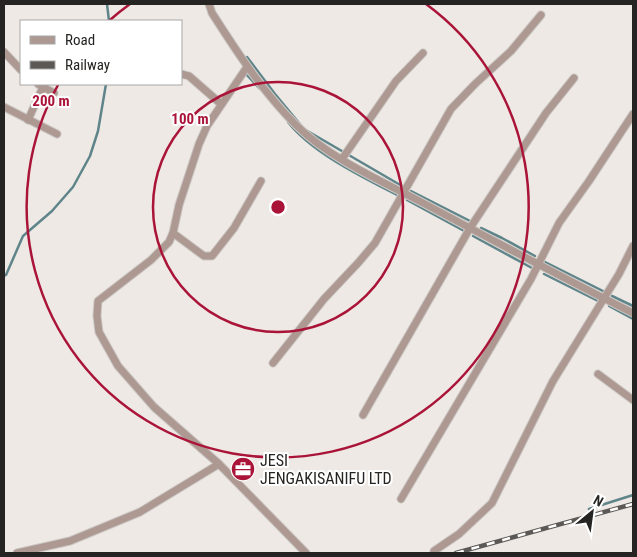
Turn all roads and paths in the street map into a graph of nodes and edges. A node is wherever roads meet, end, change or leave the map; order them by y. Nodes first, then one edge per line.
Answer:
1 (209, 4) edge
2 (541, 15) dead end
3 (4, 52) edge
4 (423, 53) dead end
5 (247, 67) junction
6 (20, 69) edge
7 (182, 74) edge
8 (574, 78) dead end
9 (40, 85) edge
10 (54, 93) dead end
11 (221, 104) junction
12 (4, 107) edge
13 (633, 114) edge
14 (28, 120) junction
15 (57, 134) dead end
16 (342, 159) junction
17 (261, 181) dead end
18 (404, 193) junction
19 (470, 228) junction
20 (173, 233) junction
21 (633, 246) edge
22 (538, 265) junction
23 (604, 298) junction
24 (633, 313) edge
25 (273, 362) dead end
26 (598, 374) dead end
27 (633, 400) edge
28 (363, 415) dead end
29 (219, 464) junction
30 (401, 499) dead end
31 (434, 551) dead end
32 (17, 553) edge
33 (306, 553) edge

1 - 5 street
2 - 18 street
3 - 6 street
4 - 16 street
5 - 11 street
5 - 16 street
7 - 11 street
8 - 19 street
9 - 10 street
9 - 14 street
11 - 20 street
12 - 14 street
13 - 22 street
14 - 15 street
16 - 18 street
17 - 20 street
18 - 19 street
18 - 25 street
19 - 22 street
19 - 28 street
20 - 29 street
21 - 23 street
22 - 23 street
22 - 30 street
23 - 24 street
23 - 31 street
26 - 27 street
29 - 32 street
29 - 33 street

